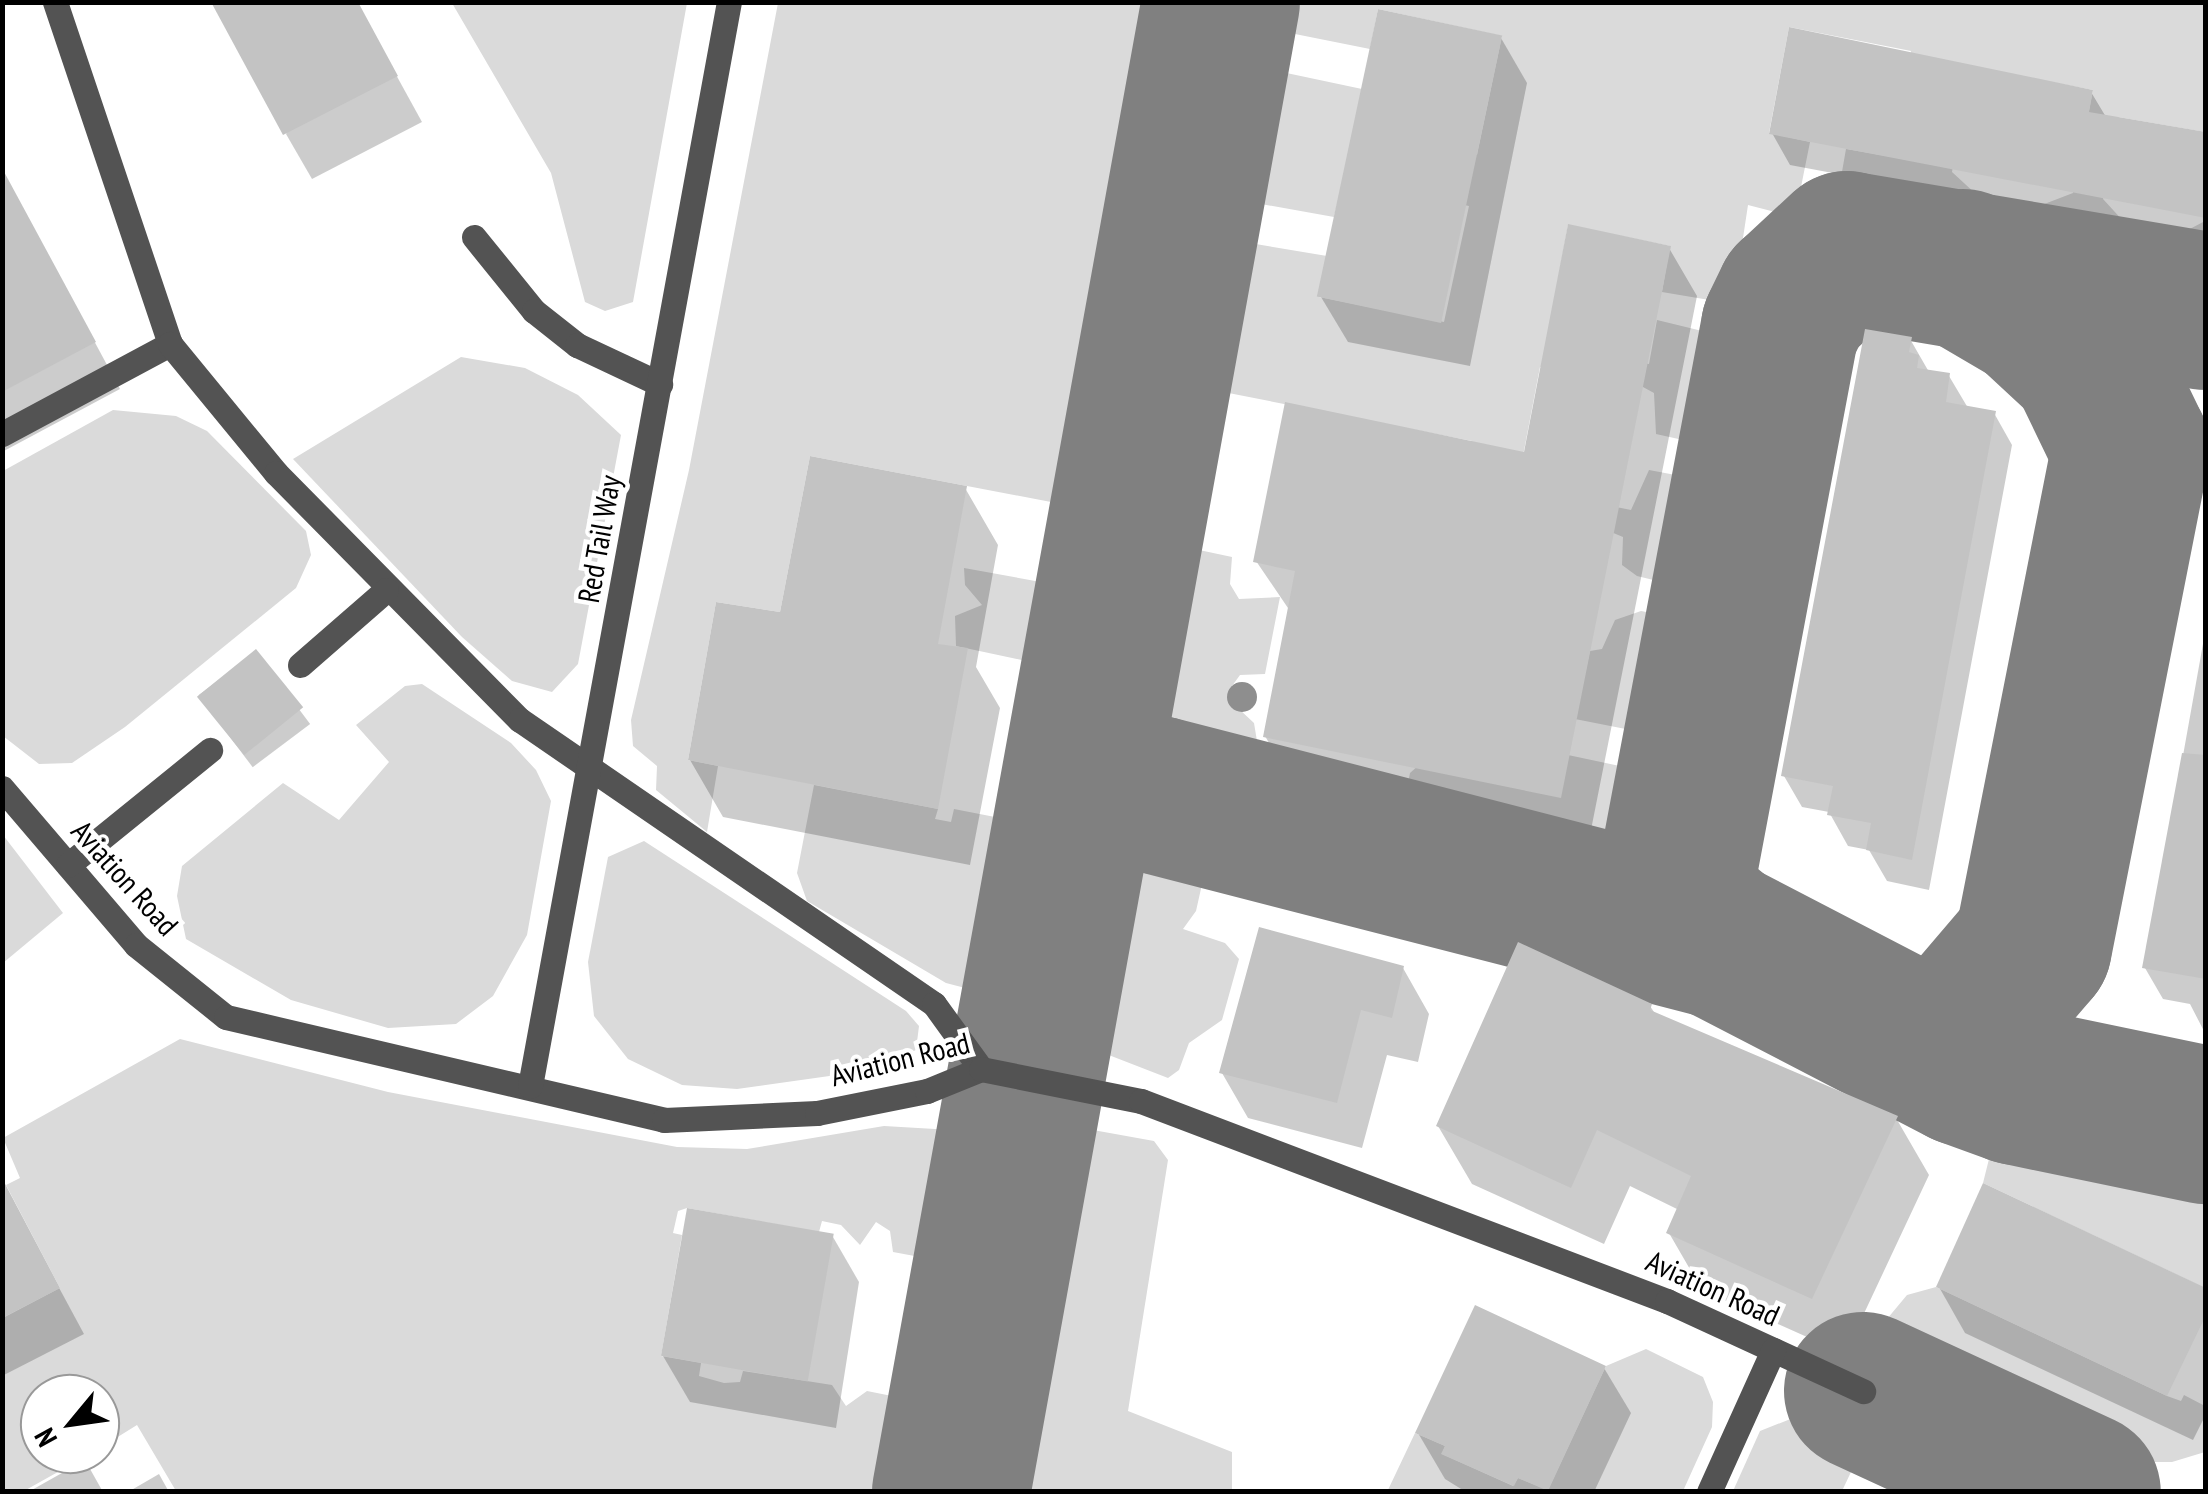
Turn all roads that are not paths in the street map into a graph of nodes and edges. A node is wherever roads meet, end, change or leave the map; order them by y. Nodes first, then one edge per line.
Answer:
1 (55, 2) edge
2 (729, 2) edge
3 (474, 237) dead end
4 (170, 344) junction
5 (660, 384) junction
6 (2, 434) edge
7 (386, 590) junction
8 (300, 665) dead end
9 (210, 750) dead end
10 (589, 772) junction
11 (2, 788) edge
12 (68, 865) junction
13 (981, 1068) junction
14 (530, 1086) junction
15 (1773, 1350) junction
16 (1863, 1391) dead end
17 (1709, 1492) edge

1 - 4 lane
2 - 5 lane, Red Tail Way
3 - 5 lane
4 - 6 lane
4 - 7 lane
5 - 10 lane, Red Tail Way
7 - 8 lane
7 - 10 lane
9 - 12 lane
10 - 13 lane
10 - 14 lane, Red Tail Way
11 - 12 lane, Aviation Road
12 - 14 lane, Aviation Road
13 - 14 lane, Aviation Road
13 - 15 lane, Aviation Road
15 - 16 lane, Aviation Road
15 - 17 lane

